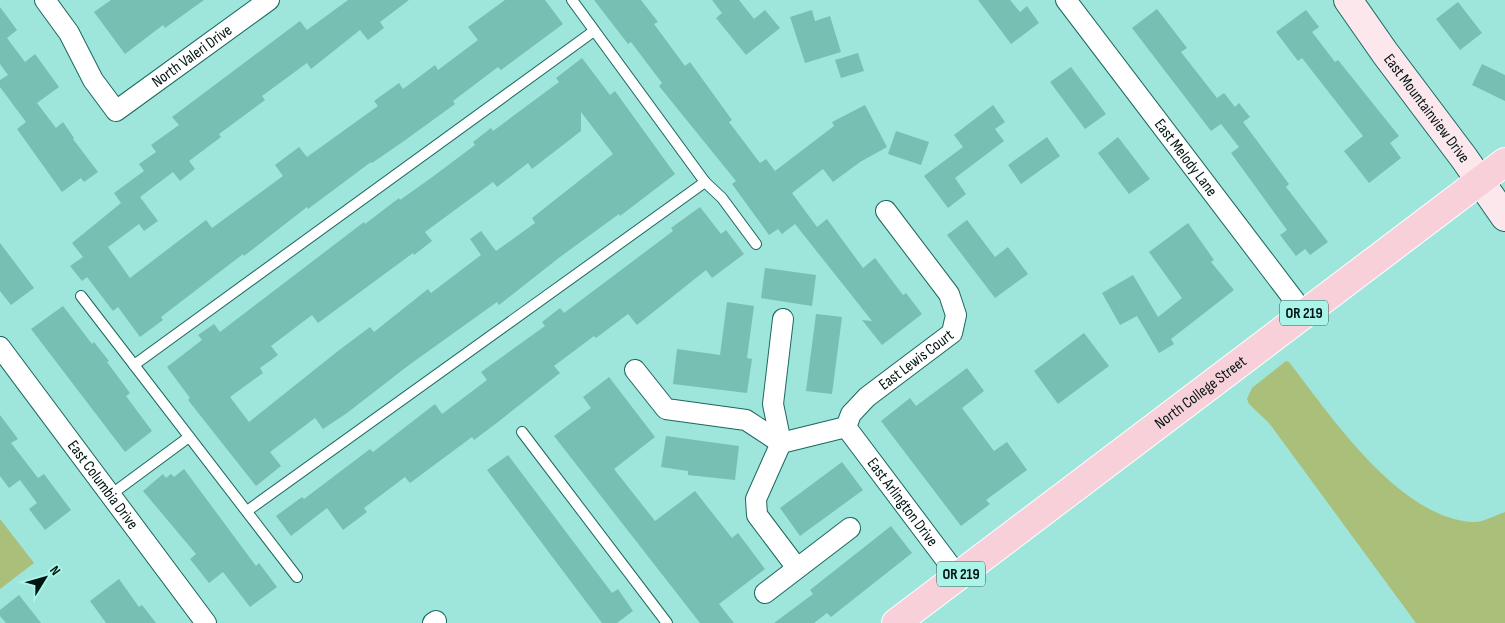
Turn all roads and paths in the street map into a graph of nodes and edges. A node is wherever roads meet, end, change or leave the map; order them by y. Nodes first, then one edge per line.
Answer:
1 (45, 0) edge
2 (269, 0) edge
3 (572, 0) edge
4 (1066, 0) edge
5 (1348, 0) edge
6 (594, 31) junction
7 (1505, 162) edge
8 (1480, 181) junction
9 (705, 182) junction
10 (886, 211) dead end
11 (1505, 217) edge
12 (756, 244) dead end
13 (81, 296) dead end
14 (1304, 313) junction
15 (783, 318) dead end
16 (0, 347) edge
17 (134, 365) junction
18 (635, 370) dead end
19 (846, 427) junction
20 (522, 432) dead end
21 (189, 437) junction
22 (781, 443) junction
23 (109, 496) junction
24 (247, 511) junction
25 (850, 528) dead end
26 (797, 568) junction
27 (958, 576) junction
28 (297, 577) dead end
29 (765, 593) dead end
30 (206, 623) edge
31 (668, 623) edge
32 (896, 623) edge

1 - 2 street, North Valeri Drive
3 - 6 lane
4 - 14 street, East Melody Lane
5 - 8 street, East Mountainview Drive
6 - 9 lane
6 - 17 lane
7 - 8 main road, North College Street / OR 219
8 - 11 street, East Mountainview Drive
8 - 14 main road, North College Street / OR 219
9 - 12 lane
9 - 24 lane
10 - 19 street, East Lewis Court
13 - 17 lane
14 - 27 main road, North College Street / OR 219
15 - 22 street
16 - 23 street, East Columbia Drive
17 - 21 lane
18 - 22 street
19 - 22 street
19 - 27 street, East Arlington Drive
20 - 31 lane
21 - 23 lane
21 - 24 lane
22 - 26 street
23 - 30 street, East Columbia Drive
24 - 28 lane
25 - 26 street
26 - 29 street
27 - 32 main road, North College Street / OR 219

